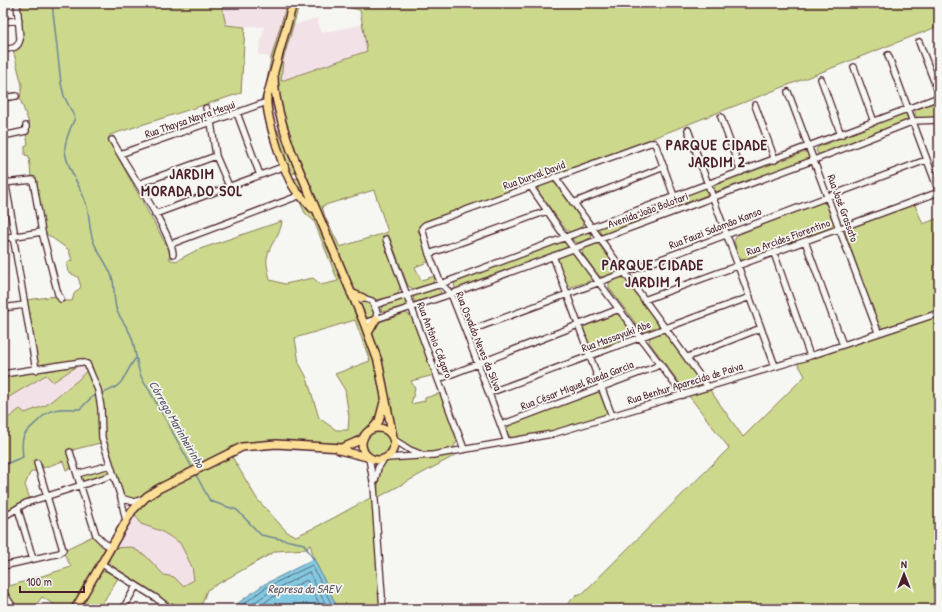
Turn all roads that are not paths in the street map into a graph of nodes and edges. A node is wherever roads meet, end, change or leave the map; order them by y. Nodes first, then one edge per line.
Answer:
1 (17, 3) edge
2 (293, 3) edge
3 (19, 20) junction
4 (3, 22) edge
5 (919, 42) dead end
6 (3, 50) edge
7 (888, 55) dead end
8 (854, 67) dead end
9 (274, 75) junction
10 (821, 79) dead end
11 (788, 92) dead end
12 (939, 94) edge
13 (16, 96) dead end
14 (3, 98) edge
15 (939, 98) edge
16 (267, 102) junction
17 (755, 105) dead end
18 (206, 108) dead end
19 (909, 109) junction
20 (237, 113) junction
21 (721, 117) dead end
22 (939, 120) edge
23 (914, 121) junction
24 (211, 122) junction
25 (874, 122) junction
26 (273, 128) junction
27 (26, 129) dead end
28 (688, 130) dead end
29 (841, 134) junction
30 (3, 136) edge
31 (112, 140) dead end
32 (809, 147) junction
33 (291, 150) junction
34 (120, 154) junction
35 (216, 156) junction
36 (775, 160) junction
37 (814, 160) junction
38 (926, 160) junction
39 (285, 166) junction
40 (664, 168) junction
41 (3, 170) edge
42 (741, 172) junction
43 (300, 173) junction
44 (260, 175) junction
45 (290, 177) junction
46 (555, 177) junction
47 (4, 183) edge
48 (138, 184) junction
49 (708, 184) junction
50 (228, 186) junction
51 (531, 187) junction
52 (939, 192) edge
53 (300, 195) junction
54 (674, 196) junction
55 (713, 196) junction
56 (828, 196) junction
57 (573, 203) junction
58 (316, 211) junction
59 (547, 211) junction
60 (155, 214) junction
61 (591, 227) junction
62 (422, 228) joint
63 (840, 228) junction
64 (42, 232) junction
65 (727, 234) junction
66 (14, 236) junction
67 (565, 237) junction
68 (3, 238) edge
69 (600, 238) junction
70 (386, 239) dead end
71 (805, 241) junction
72 (171, 244) junction
73 (575, 248) junction
74 (774, 253) junction
75 (173, 254) dead end
76 (429, 254) junction
77 (553, 256) junction
78 (739, 266) junction
79 (624, 273) junction
80 (600, 282) junction
81 (441, 284) junction
82 (351, 293) junction
83 (451, 294) junction
84 (566, 294) junction
85 (407, 295) junction
86 (750, 297) junction
87 (364, 298) junction
88 (61, 299) dead end
89 (644, 300) junction
90 (354, 301) junction
91 (24, 305) junction
92 (375, 305) junction
93 (412, 307) junction
94 (3, 308) edge
95 (620, 309) junction
96 (939, 313) edge
97 (376, 319) junction
98 (364, 323) junction
99 (578, 326) junction
100 (761, 328) junction
101 (665, 329) junction
102 (466, 332) junction
103 (878, 332) junction
104 (368, 333) junction
105 (641, 338) junction
106 (843, 345) junction
107 (810, 356) junction
108 (590, 357) junction
109 (688, 357) junction
110 (660, 363) junction
111 (477, 364) junction
112 (775, 366) junction
113 (36, 370) junction
114 (3, 374) edge
115 (438, 378) junction
116 (601, 387) junction
117 (708, 387) junction
118 (490, 393) junction
119 (384, 394) junction
120 (683, 395) junction
121 (612, 416) junction
122 (501, 425) junction
123 (372, 429) junction
124 (363, 438) junction
125 (393, 438) junction
126 (507, 442) junction
127 (333, 448) junction
128 (464, 449) junction
129 (70, 452) dead end
130 (433, 455) junction
131 (369, 458) junction
132 (385, 458) junction
133 (38, 463) dead end
134 (110, 464) junction
135 (77, 474) junction
136 (113, 475) junction
137 (80, 485) junction
138 (374, 487) junction
139 (48, 495) junction
140 (146, 497) junction
141 (121, 498) junction
142 (18, 509) junction
143 (3, 517) edge
144 (126, 521) junction
145 (111, 547) junction
146 (33, 559) junction
147 (102, 564) junction
148 (3, 566) edge
149 (136, 586) junction
150 (3, 592) edge
151 (14, 609) edge
152 (75, 609) edge
153 (123, 609) edge
154 (170, 609) edge
155 (383, 609) edge

1 - 3 street
2 - 9 main road
3 - 4 street
3 - 6 street
5 - 12 street
7 - 19 street
8 - 25 street
9 - 16 main road
9 - 33 main road
10 - 29 street
11 - 32 street, Rua José Grassato
13 - 14 street
15 - 19 street, Avenida João Bolotari
16 - 20 street, Rua Thaysa Nayra Mequi
16 - 26 main road
17 - 36 street
18 - 24 street
19 - 23 street
19 - 25 street, Avenida João Bolotari
20 - 24 street, Rua Thaysa Nayra Mequi
20 - 44 street
21 - 42 street
22 - 23 street, Avenida João Bolotari
23 - 37 street, Avenida João Bolotari
23 - 38 street
24 - 34 street, Rua Thaysa Nayra Mequi
24 - 35 street
25 - 29 street, Avenida João Bolotari
26 - 33 main road
26 - 39 main road
27 - 30 street
28 - 49 street
29 - 32 street, Avenida João Bolotari
31 - 34 street
32 - 36 street, Avenida João Bolotari
32 - 37 street, Rua José Grassato
33 - 43 main road
34 - 48 street
35 - 48 street
35 - 50 street
36 - 42 street, Avenida João Bolotari
37 - 55 street, Avenida João Bolotari
37 - 56 street, Rua José Grassato
38 - 52 street
38 - 56 street, Rua Fauzi Salomão Kanso
39 - 44 street
39 - 45 main road
40 - 46 street, Rua Durval David
40 - 54 street
40 - 57 street
41 - 47 street
42 - 49 street, Avenida João Bolotari
43 - 45 main road
43 - 58 main road
44 - 50 street
45 - 53 main road
46 - 51 street, Rua Durval David
46 - 57 street
47 - 64 street
47 - 66 street
48 - 60 street
49 - 54 street, Avenida João Bolotari
49 - 55 street
50 - 60 street
51 - 59 street
51 - 62 street, Rua Durval David
52 - 63 street, Rua Arcides Fiorentino
53 - 58 main road
53 - 72 street
54 - 61 street, Avenida João Bolotari
55 - 65 street
55 - 69 street, Avenida João Bolotari
56 - 63 street, Rua José Grassato
56 - 65 street, Rua Fauzi Salomão Kanso
57 - 61 street
58 - 82 main road
59 - 67 street
59 - 76 street
60 - 72 street
61 - 67 street, Avenida João Bolotari
61 - 69 street
62 - 76 street, Rua Osvaldo Neves da Silva
63 - 71 street, Rua Arcides Fiorentino
63 - 103 street, Rua José Grassato
64 - 66 street
64 - 88 street
65 - 78 street
65 - 79 street, Rua Fauzi Salomão Kanso
66 - 68 street
66 - 91 street
67 - 73 street
67 - 81 street, Avenida João Bolotari
69 - 73 street, Avenida João Bolotari
69 - 79 street
70 - 85 street, Rua Antônio Cálgaro
71 - 74 street, Rua Arcides Fiorentino
71 - 106 street
72 - 75 street
73 - 77 street, Avenida João Bolotari
73 - 80 street
74 - 78 street, Rua Arcides Fiorentino
74 - 107 street
76 - 81 street, Rua Osvaldo Neves da Silva
77 - 83 street, Avenida João Bolotari
77 - 84 street
78 - 86 street
78 - 89 street, Rua Arcides Fiorentino
79 - 80 street, Rua Fauzi Salomão Kanso
79 - 89 street
80 - 84 street, Rua Fauzi Salomão Kanso
80 - 95 street
81 - 83 street, Rua Osvaldo Neves da Silva
81 - 85 street, Avenida João Bolotari
82 - 87 main road
82 - 90 main road
83 - 93 street, Avenida João Bolotari
83 - 102 street, Rua Osvaldo Neves da Silva
84 - 99 street
84 - 102 street, Rua Fauzi Salomão Kanso
85 - 92 street, Avenida João Bolotari
85 - 93 street, Rua Antônio Cálgaro
86 - 100 street
86 - 101 street, Rua Massayuki Abe
87 - 90 street
87 - 92 street
89 - 101 street
90 - 98 main road
91 - 94 street
91 - 113 street
92 - 97 street
93 - 97 street, Avenida João Bolotari
93 - 115 street, Rua Antônio Cálgaro
95 - 99 street
95 - 105 street
96 - 103 street, Rua Benhur Aparecido de Paiva
97 - 98 street, Avenida João Bolotari
97 - 104 main road
98 - 104 main road
99 - 108 street
99 - 111 street
100 - 109 street
100 - 112 street
101 - 105 street, Rua Massayuki Abe
101 - 109 street
102 - 111 street, Rua Osvaldo Neves da Silva
103 - 106 street, Rua Benhur Aparecido de Paiva
104 - 119 main road
105 - 108 street, Rua Massayuki Abe
105 - 110 street
106 - 107 street, Rua Benhur Aparecido de Paiva
107 - 112 street, Rua Benhur Aparecido de Paiva
108 - 116 street
108 - 118 street, Rua Massayuki Abe
109 - 117 street
110 - 116 street, Rua César Miguel Rueda Garcia
110 - 120 street
111 - 115 street
111 - 118 street, Rua Osvaldo Neves da Silva
112 - 117 street, Rua Benhur Aparecido de Paiva
113 - 114 street
113 - 134 street
115 - 128 street, Rua Antônio Cálgaro
116 - 121 street
116 - 122 street, Rua César Miguel Rueda Garcia
117 - 120 street, Rua Benhur Aparecido de Paiva
118 - 122 street, Rua Osvaldo Neves da Silva
119 - 123 main road
119 - 125 main road
120 - 121 street, Rua Benhur Aparecido de Paiva
121 - 126 street, Rua Benhur Aparecido de Paiva
122 - 126 street, Rua Osvaldo Neves da Silva
123 - 124 main road
123 - 125 main road
124 - 127 main road
124 - 131 main road
125 - 130 street, Rua Benhur Aparecido de Paiva
125 - 132 main road
126 - 128 street, Rua Benhur Aparecido de Paiva
127 - 131 main road
127 - 140 main road
128 - 130 street, Rua Benhur Aparecido de Paiva
129 - 135 street
130 - 132 street, Rua Benhur Aparecido de Paiva
131 - 132 main road
131 - 138 street
132 - 138 street
133 - 139 street
134 - 135 street
134 - 136 street
135 - 137 street
136 - 137 street
136 - 141 street
137 - 139 street
137 - 145 street
138 - 155 street
139 - 142 street
139 - 146 street
140 - 141 street
140 - 144 main road
141 - 144 street
142 - 143 street
142 - 146 street
144 - 145 main road
145 - 147 main road
146 - 148 street
147 - 149 street
147 - 152 main road
149 - 153 street
149 - 154 street
150 - 151 street

